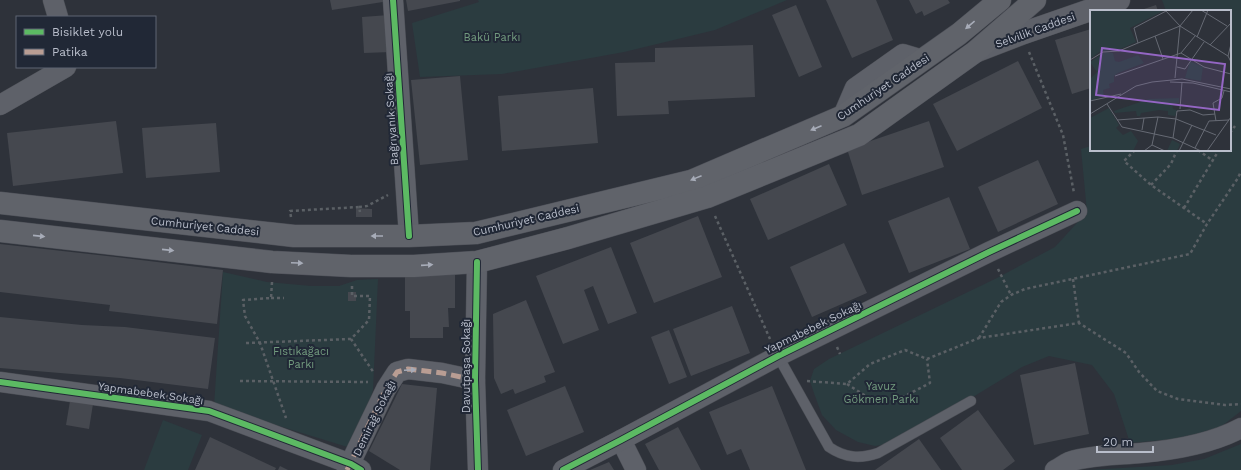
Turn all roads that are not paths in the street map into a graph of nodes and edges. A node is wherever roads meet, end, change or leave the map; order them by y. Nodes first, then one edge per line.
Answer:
1 (53, 0) edge
2 (393, 0) edge
3 (1000, 0) edge
4 (1035, 0) edge
5 (1119, 0) edge
6 (1090, 10) edge
7 (1090, 10) edge
8 (58, 16) edge
9 (975, 52) junction
10 (64, 68) edge
11 (0, 105) edge
12 (0, 203) edge
13 (1077, 211) road end
14 (0, 231) edge
15 (409, 236) junction
16 (477, 262) junction
17 (778, 356) junction
18 (475, 380) junction
19 (0, 382) edge
20 (971, 402) dead end
21 (1241, 428) edge
22 (621, 440) junction
23 (353, 468) edge
24 (478, 470) edge
25 (563, 470) edge
26 (636, 470) edge
27 (1055, 470) edge

1 - 8 street
2 - 15 street, Bağrıyanık Sokağı
3 -> 15 main road, Cumhuriyet Caddesi
4 - 9 main road
5 - 6 street, Selvilik Caddesi
7 - 9 street, Selvilik Caddesi
9 - 16 main road
10 - 11 street
15 -> 12 main road, Cumhuriyet Caddesi
13 - 17 street, Yapmabebek Sokağı
14 -> 16 main road
16 - 18 street, Davutpaşa Sokağı
17 - 20 lane
17 - 22 street, Yapmabebek Sokağı
23 -> 18 street, Demirağ Sokağı
18 - 24 street, Davutpaşa Sokağı
19 - 23 street, Yapmabebek Sokağı
21 - 27 street
22 - 25 street, Yapmabebek Sokağı
22 - 26 street

